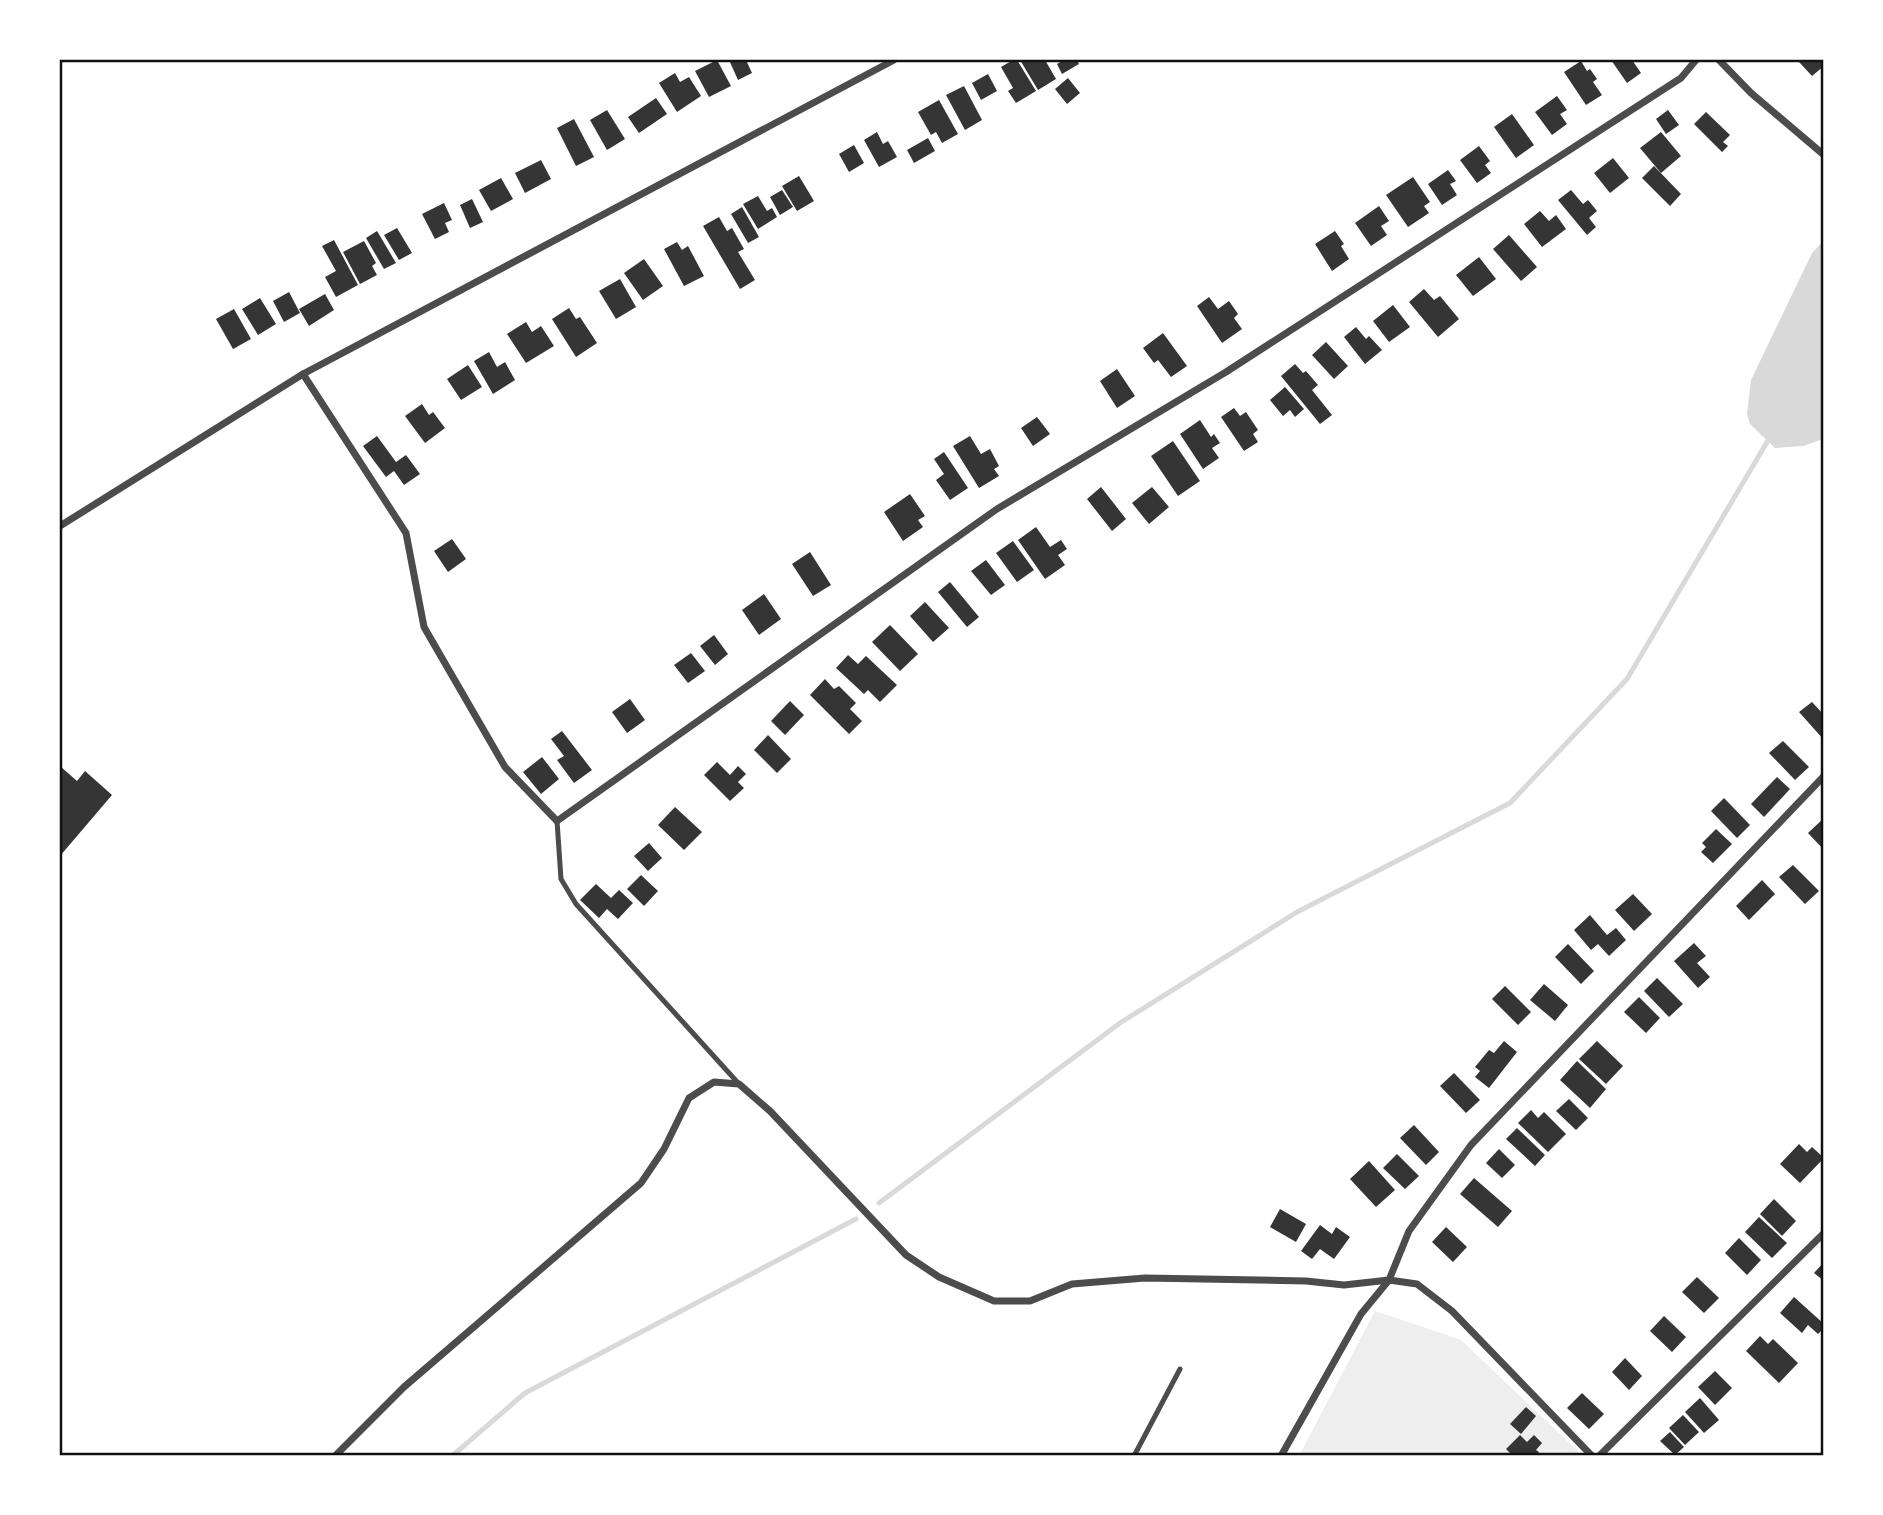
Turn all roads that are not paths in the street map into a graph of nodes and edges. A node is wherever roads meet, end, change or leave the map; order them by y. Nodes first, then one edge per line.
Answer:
1 (894, 60) edge
2 (1696, 60) edge
3 (1719, 60) edge
4 (1824, 155) edge
5 (303, 374) junction
6 (60, 526) edge
7 (1824, 776) edge
8 (557, 821) junction
9 (739, 1084) junction
10 (1824, 1233) edge
11 (1389, 1280) junction
12 (1180, 1369) dead end
13 (335, 1455) edge
14 (1134, 1455) edge
15 (1281, 1455) edge
16 (1592, 1455) edge
17 (1599, 1455) edge

1 - 5 street
2 - 8 street
3 - 4 street
5 - 6 street
5 - 8 street
7 - 11 street
8 - 9 lane
9 - 11 street
9 - 13 street
10 - 17 street
11 - 15 street
11 - 16 street
12 - 14 lane

